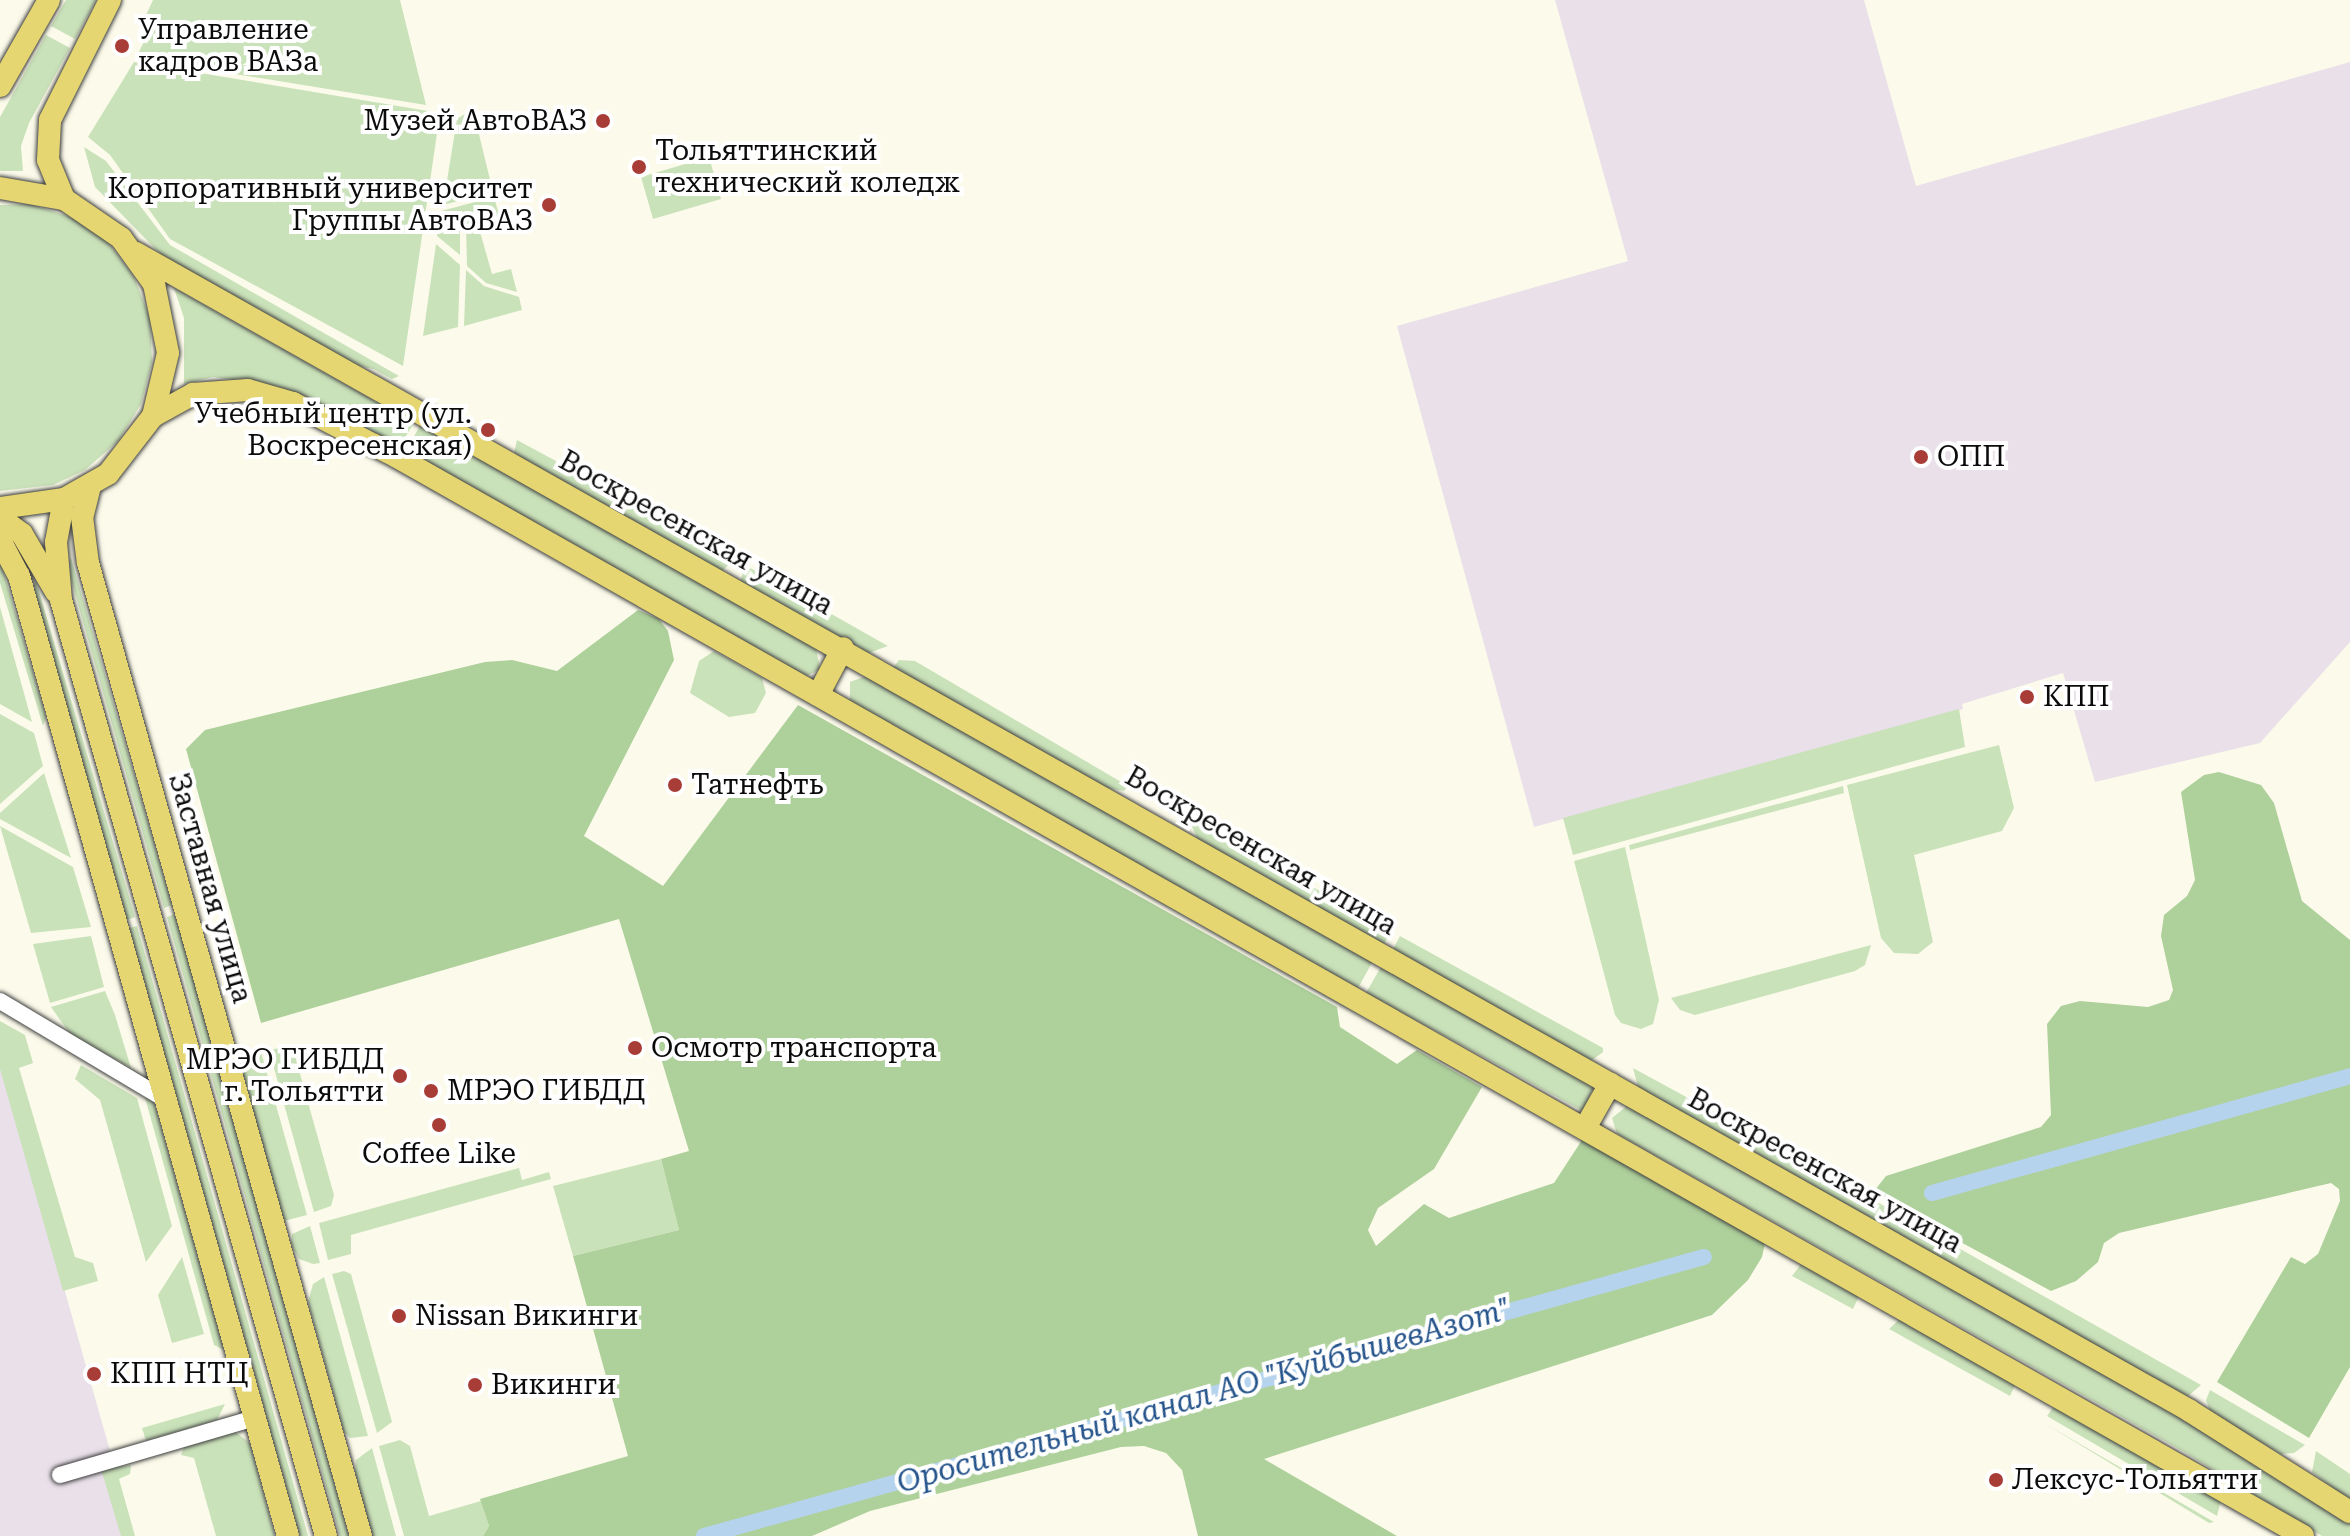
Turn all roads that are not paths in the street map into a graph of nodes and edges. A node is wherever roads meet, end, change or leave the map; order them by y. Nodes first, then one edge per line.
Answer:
1 (49, 0) edge
2 (110, 0) edge
3 (0, 86) edge
4 (0, 188) edge
5 (64, 199) junction
6 (136, 253) junction
7 (153, 416) junction
8 (90, 486) junction
9 (64, 499) junction
10 (0, 508) edge
11 (0, 518) edge
12 (0, 540) edge
13 (61, 600) junction
14 (843, 648) junction
15 (818, 695) junction
16 (0, 1001) edge
17 (155, 1058) junction
18 (118, 1071) junction
19 (1610, 1084) junction
20 (168, 1101) junction
21 (1585, 1128) junction
22 (255, 1418) junction
23 (60, 1475) dead end
24 (2350, 1512) edge
25 (288, 1536) edge
26 (326, 1536) edge
27 (361, 1536) edge
28 (2303, 1536) edge

1 - 3 main road
2 - 5 main road
4 - 5 main road
5 - 6 main road
6 - 7 main road
6 - 14 main road, Воскресенская улица
7 - 8 main road
7 - 15 main road
8 - 9 main road
8 - 27 main road, Заставная улица
9 - 10 main road
9 - 13 main road
11 - 13 main road
12 - 17 main road
13 - 26 main road
14 - 15 main road
14 - 19 main road, Воскресенская улица
15 - 21 main road
16 - 18 street
17 - 18 street
17 - 20 main road
18 - 20 street
19 - 21 main road
19 - 24 main road, Воскресенская улица
20 - 22 main road
21 - 28 main road
22 - 23 street
22 - 25 main road

